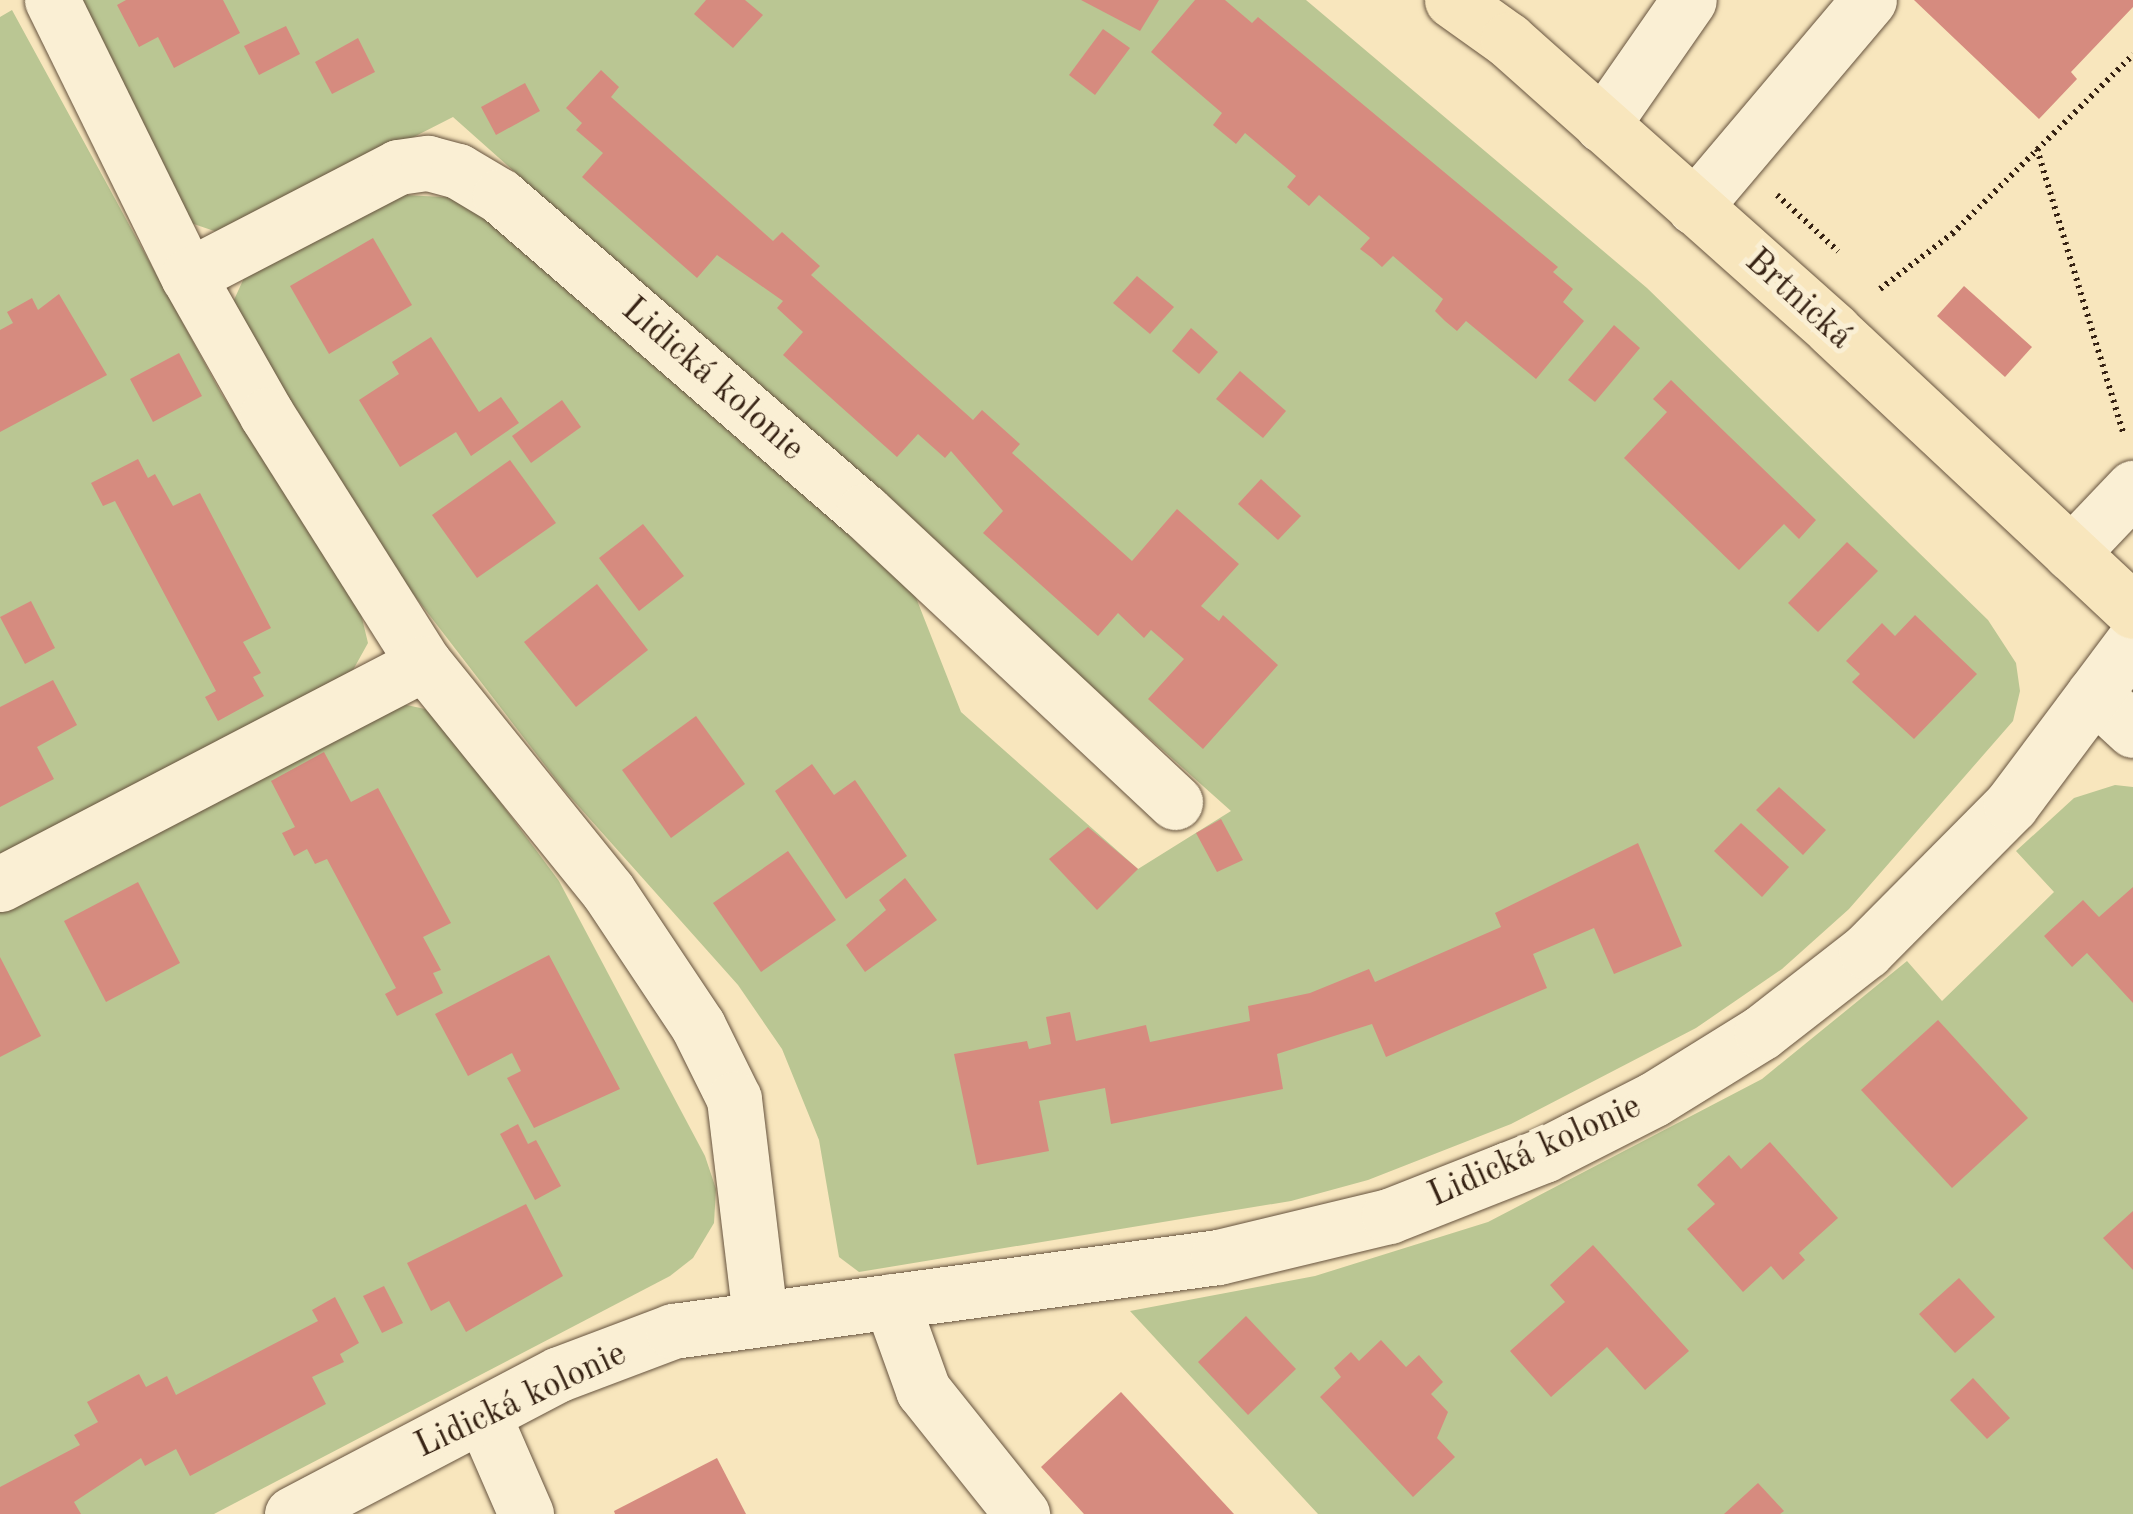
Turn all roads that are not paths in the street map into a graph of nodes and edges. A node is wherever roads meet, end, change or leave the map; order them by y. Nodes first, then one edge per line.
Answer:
1 (52, 0) edge
2 (1452, 0) edge
3 (1689, 0) edge
4 (1869, 0) edge
5 (1602, 125) junction
6 (1694, 207) junction
7 (188, 276) junction
8 (2124, 498) edge
9 (2071, 553) junction
10 (2133, 612) edge
11 (2133, 642) edge
12 (424, 663) junction
13 (2113, 712) edge
14 (1175, 802) dead end
15 (0, 884) edge
16 (891, 1301) junction
17 (760, 1317) junction
18 (483, 1415) junction
19 (292, 1514) edge
20 (526, 1514) edge
21 (1022, 1514) edge

1 - 7 street
2 - 5 main road, Brtnická
3 - 5 street
4 - 6 street
5 - 6 main road, Brtnická
6 - 9 main road, Brtnická
7 - 12 street
7 - 14 street, Lidická kolonie
8 - 9 street
9 - 10 main road, Brtnická
11 - 13 street, Lidická kolonie
12 - 15 street
12 - 17 street
13 - 16 street, Lidická kolonie
16 - 17 street, Lidická kolonie
16 - 21 street
17 - 18 street, Lidická kolonie
18 - 19 street, Lidická kolonie
18 - 20 street

